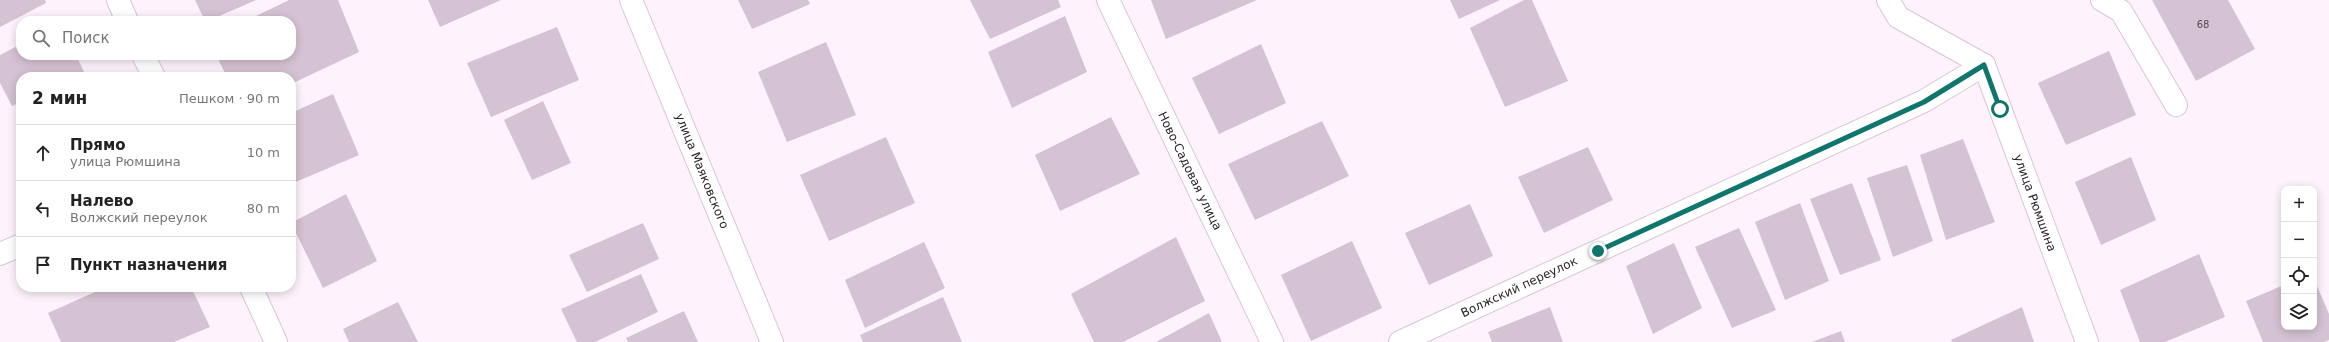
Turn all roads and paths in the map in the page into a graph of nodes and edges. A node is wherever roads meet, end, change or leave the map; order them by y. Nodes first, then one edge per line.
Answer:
1 (118, 0) edge
2 (631, 0) edge
3 (1108, 0) edge
4 (1888, 0) edge
5 (2102, 0) edge
6 (125, 16) edge
7 (146, 60) edge
8 (1984, 65) junction
9 (152, 72) edge
10 (2176, 105) dead end
11 (16, 247) edge
12 (0, 254) edge
13 (253, 292) edge
14 (276, 342) edge
15 (772, 342) edge
16 (1272, 342) edge
17 (1400, 342) edge
18 (2087, 342) edge

1 - 6 street
2 - 15 street, улица Маяковского
3 - 16 street, Ново-Садовая улица
4 - 8 street
5 - 10 street
7 - 9 street
8 - 17 street, Волжский переулок
8 - 18 street, улица Рюмшина
11 - 12 street
13 - 14 street

